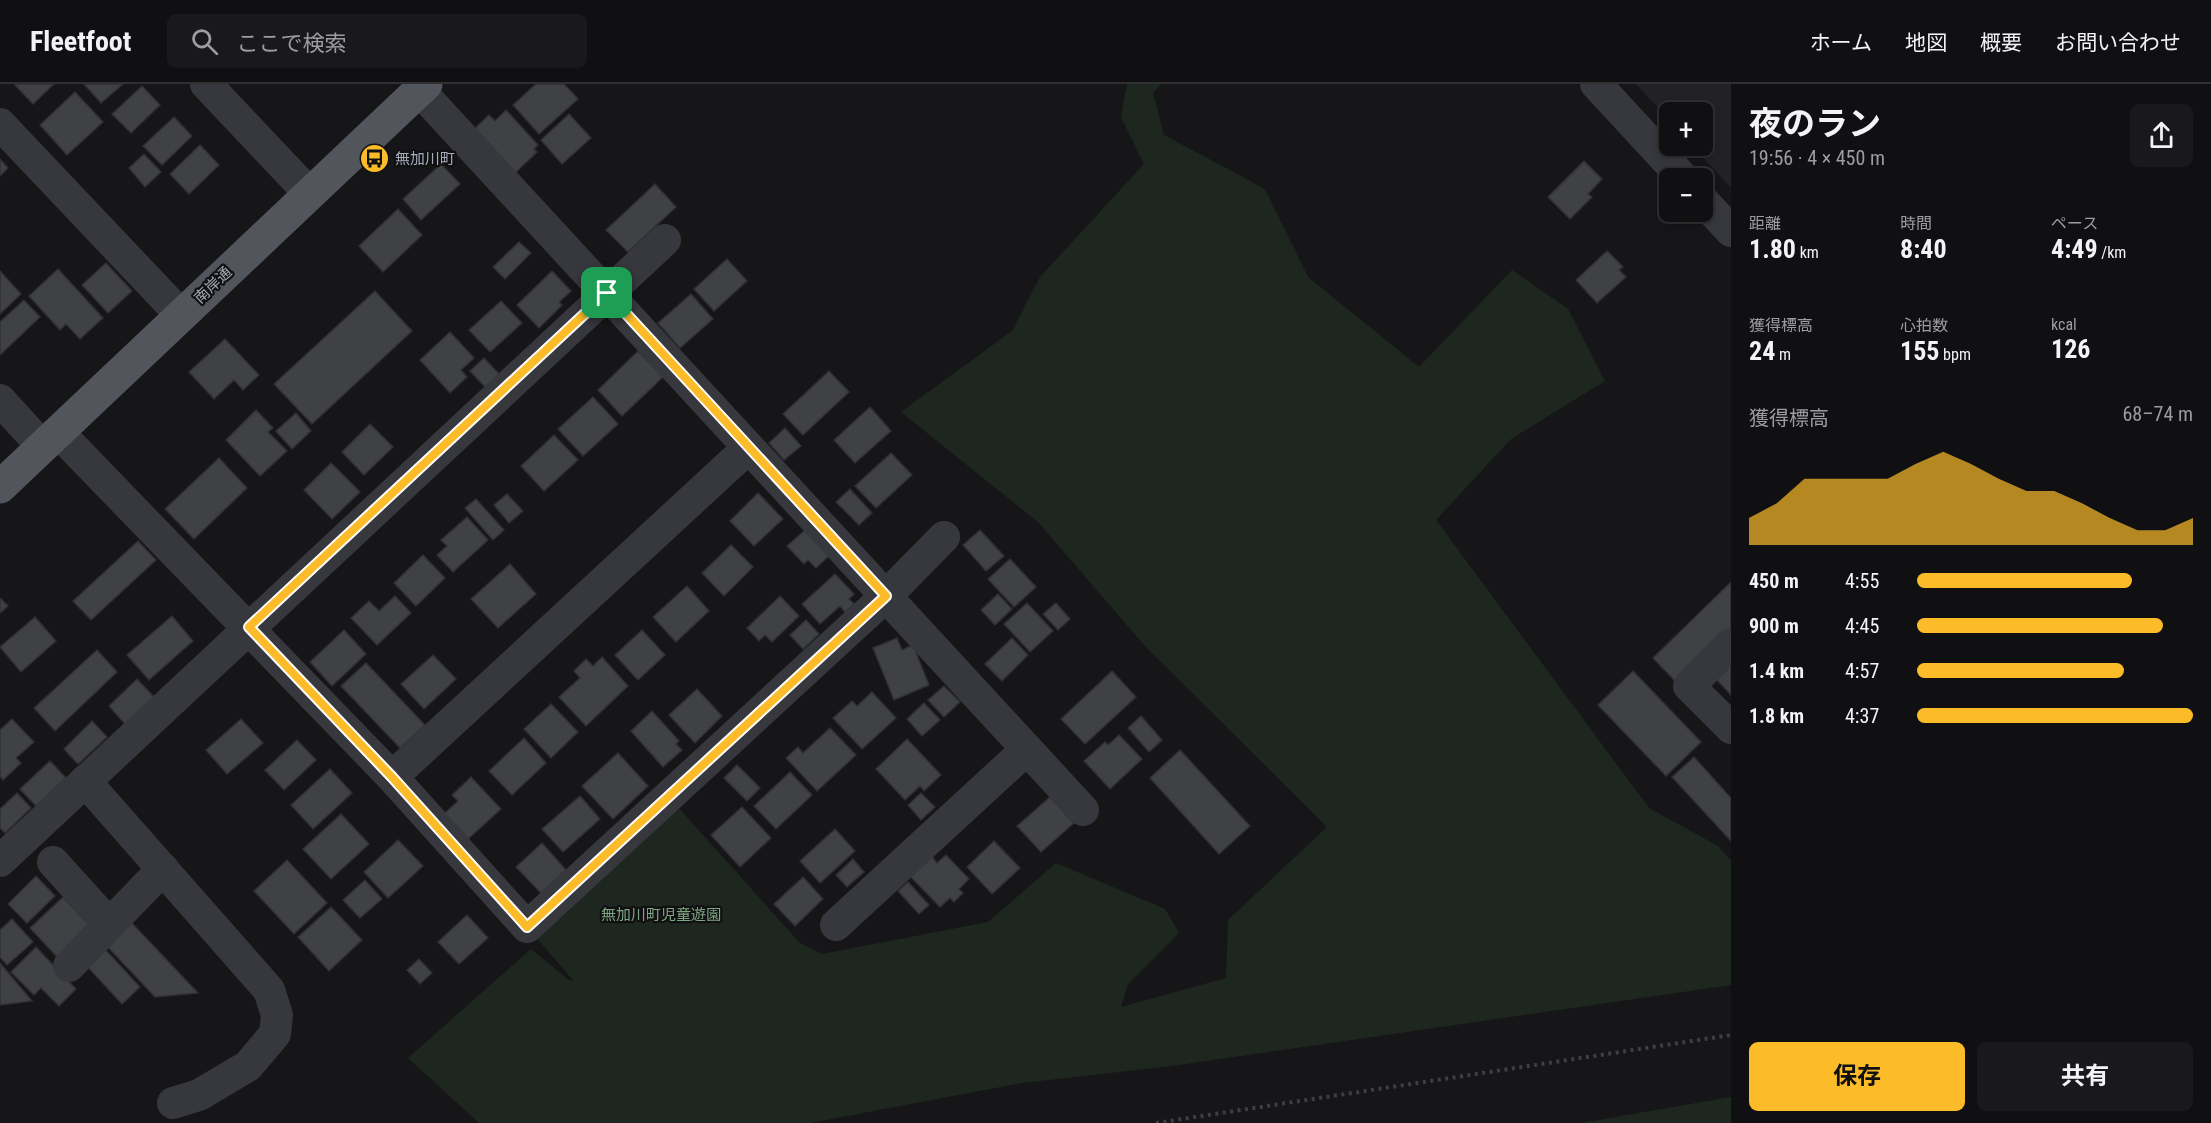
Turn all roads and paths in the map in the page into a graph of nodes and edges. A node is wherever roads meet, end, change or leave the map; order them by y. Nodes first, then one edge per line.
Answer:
1 (206, 84) edge
2 (1596, 84) edge
3 (423, 87) edge
4 (0, 124) edge
5 (1674, 168) edge
6 (309, 193) junction
7 (1713, 212) edge
8 (1731, 231) edge
9 (665, 240) dead end
10 (607, 293) junction
11 (181, 315) junction
12 (0, 400) edge
13 (51, 440) junction
14 (747, 449) junction
15 (0, 487) edge
16 (944, 537) dead end
17 (886, 596) junction
18 (249, 627) junction
19 (1731, 645) edge
20 (1731, 728) edge
21 (1026, 750) junction
22 (392, 777) junction
23 (85, 781) junction
24 (1083, 810) dead end
25 (0, 861) edge
26 (53, 862) dead end
27 (163, 869) junction
28 (109, 924) junction
29 (836, 925) dead end
30 (69, 966) dead end
31 (1731, 1035) edge
32 (173, 1103) dead end
33 (1156, 1123) edge

1 - 6 street
2 - 5 street
3 - 6 main road, 南岸通
3 - 10 street
4 - 11 street
6 - 11 main road, 南岸通
7 - 8 street
9 - 10 street
10 - 14 street
10 - 18 street
11 - 13 main road, 南岸通
12 - 13 street
13 - 15 main road, 南岸通
13 - 18 street
14 - 17 street
14 - 22 street
16 - 17 street
17 - 21 street
17 - 22 street
18 - 22 street
18 - 23 street
19 - 20 street
21 - 24 street
21 - 29 street
23 - 25 street
23 - 27 street
26 - 28 street
27 - 28 street
27 - 32 street
28 - 30 street
31 - 33 path

